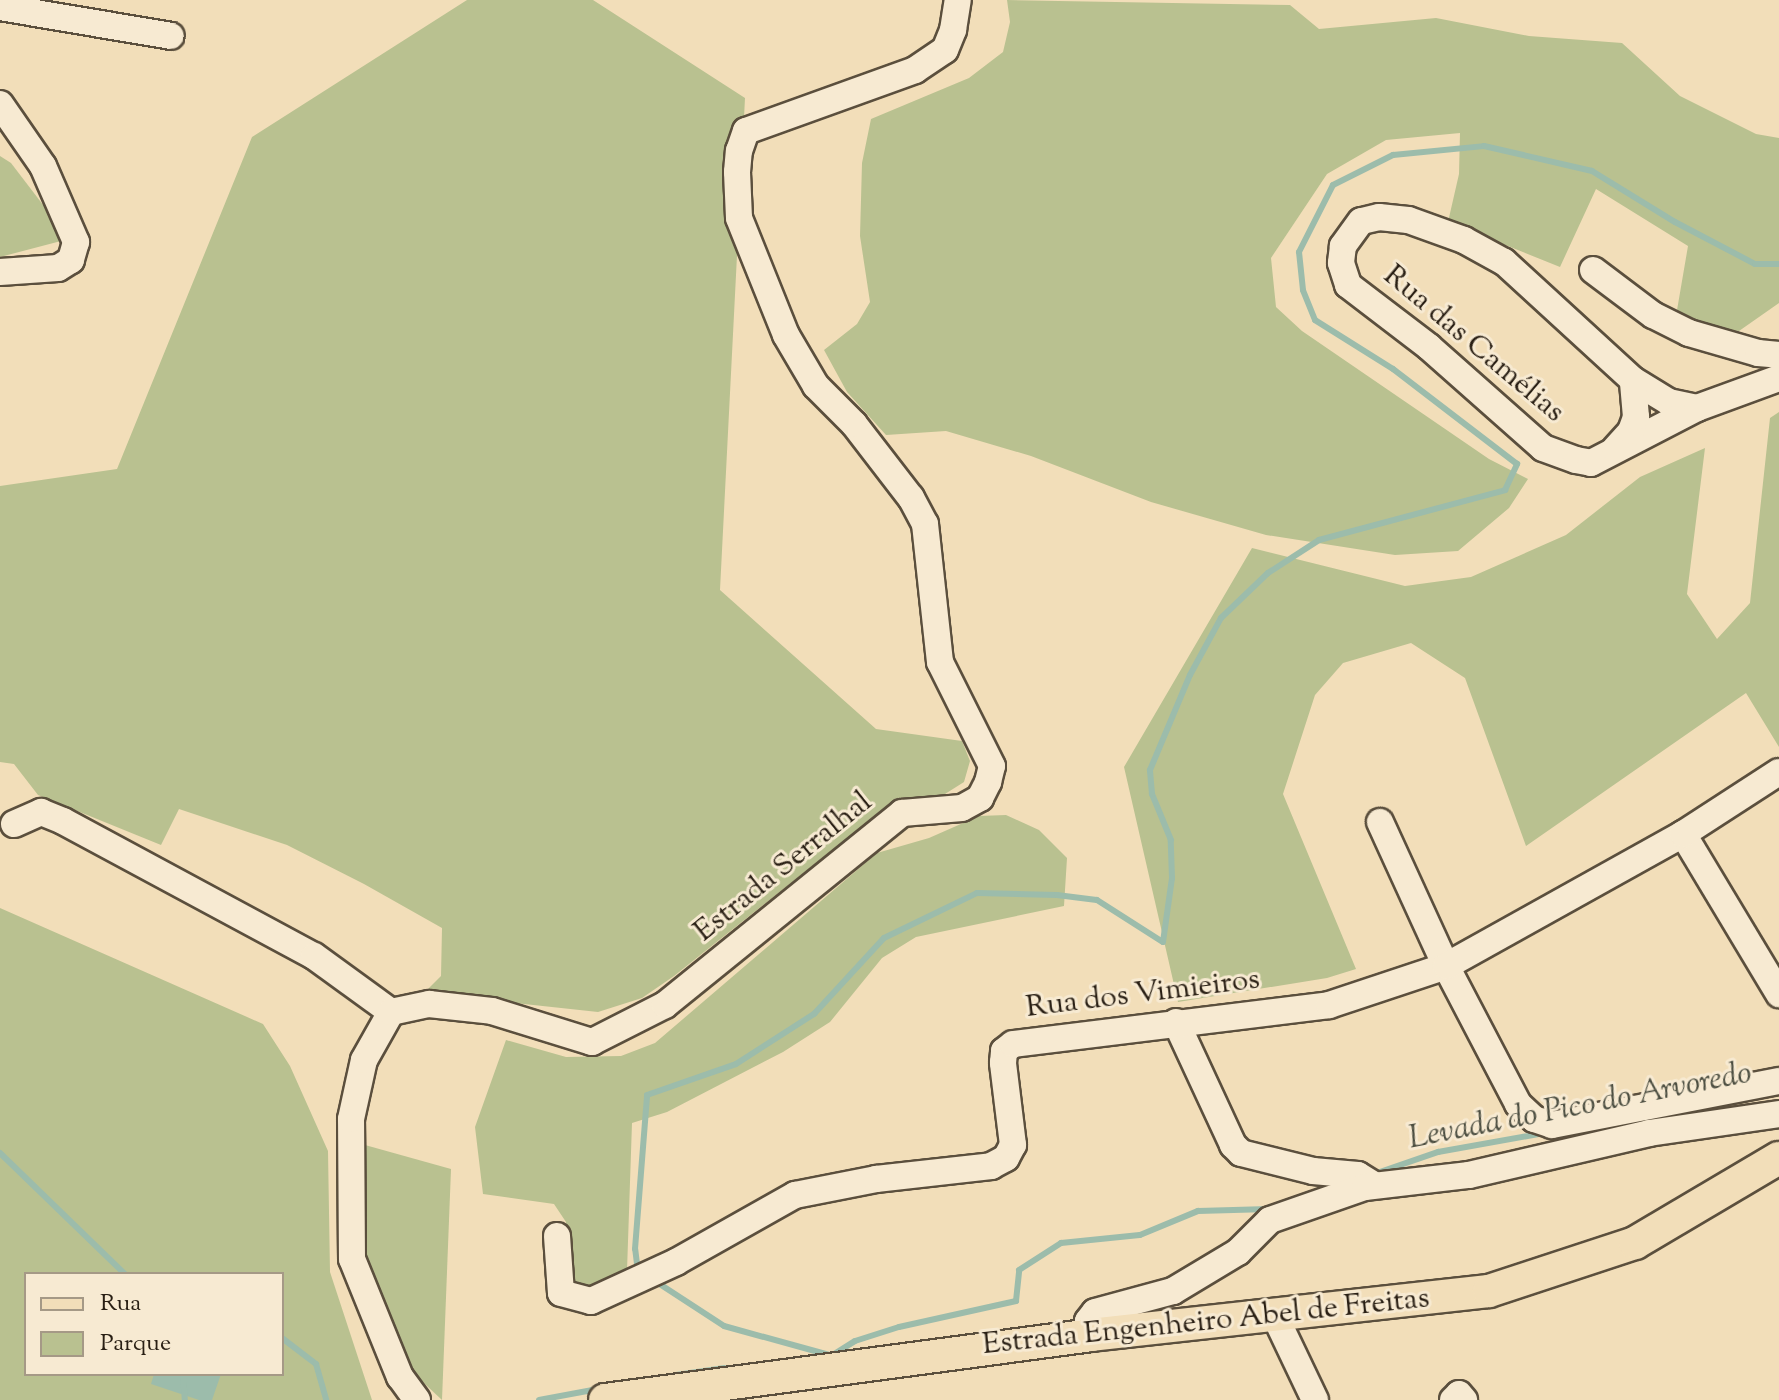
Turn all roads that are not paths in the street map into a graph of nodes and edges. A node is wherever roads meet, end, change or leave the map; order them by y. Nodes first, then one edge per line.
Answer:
1 (958, 0) edge
2 (0, 7) edge
3 (171, 36) dead end
4 (0, 104) edge
5 (1593, 270) dead end
6 (0, 272) edge
7 (1779, 355) edge
8 (1779, 378) edge
9 (1633, 380) junction
10 (1697, 408) junction
11 (1615, 449) junction
12 (1779, 772) edge
13 (1380, 822) dead end
14 (14, 824) dead end
15 (1683, 834) junction
16 (1446, 966) junction
17 (1779, 994) edge
18 (391, 1012) junction
19 (1176, 1022) junction
20 (1779, 1081) edge
21 (1779, 1114) edge
22 (1779, 1158) edge
23 (1366, 1180) junction
24 (557, 1236) dead end
25 (1275, 1316) junction
26 (1090, 1335) junction
27 (417, 1400) edge
28 (605, 1400) edge
29 (1315, 1400) edge
30 (1453, 1400) edge
31 (1464, 1400) edge

1 - 18 street, Estrada Serralhal
2 - 3 street
4 - 6 street
5 - 7 street
8 - 10 street, Rua das Camélias
9 - 10 street, Rua das Camélias
9 - 11 street
9 - 11 street, Rua das Camélias
10 - 11 street, Rua das Camélias
12 - 15 street, Rua dos Vimieiros
13 - 16 street
14 - 18 street
15 - 16 street, Rua dos Vimieiros
15 - 17 street
16 - 19 street, Rua dos Vimieiros
16 - 20 street
18 - 27 street
19 - 23 street
19 - 24 street, Rua dos Vimieiros
21 - 23 street
22 - 25 main road, Estrada Engenheiro Abel de Freitas
23 - 26 street
25 - 26 main road, Estrada Engenheiro Abel de Freitas
25 - 29 street
26 - 28 main road, Estrada Engenheiro Abel de Freitas
30 - 31 street

